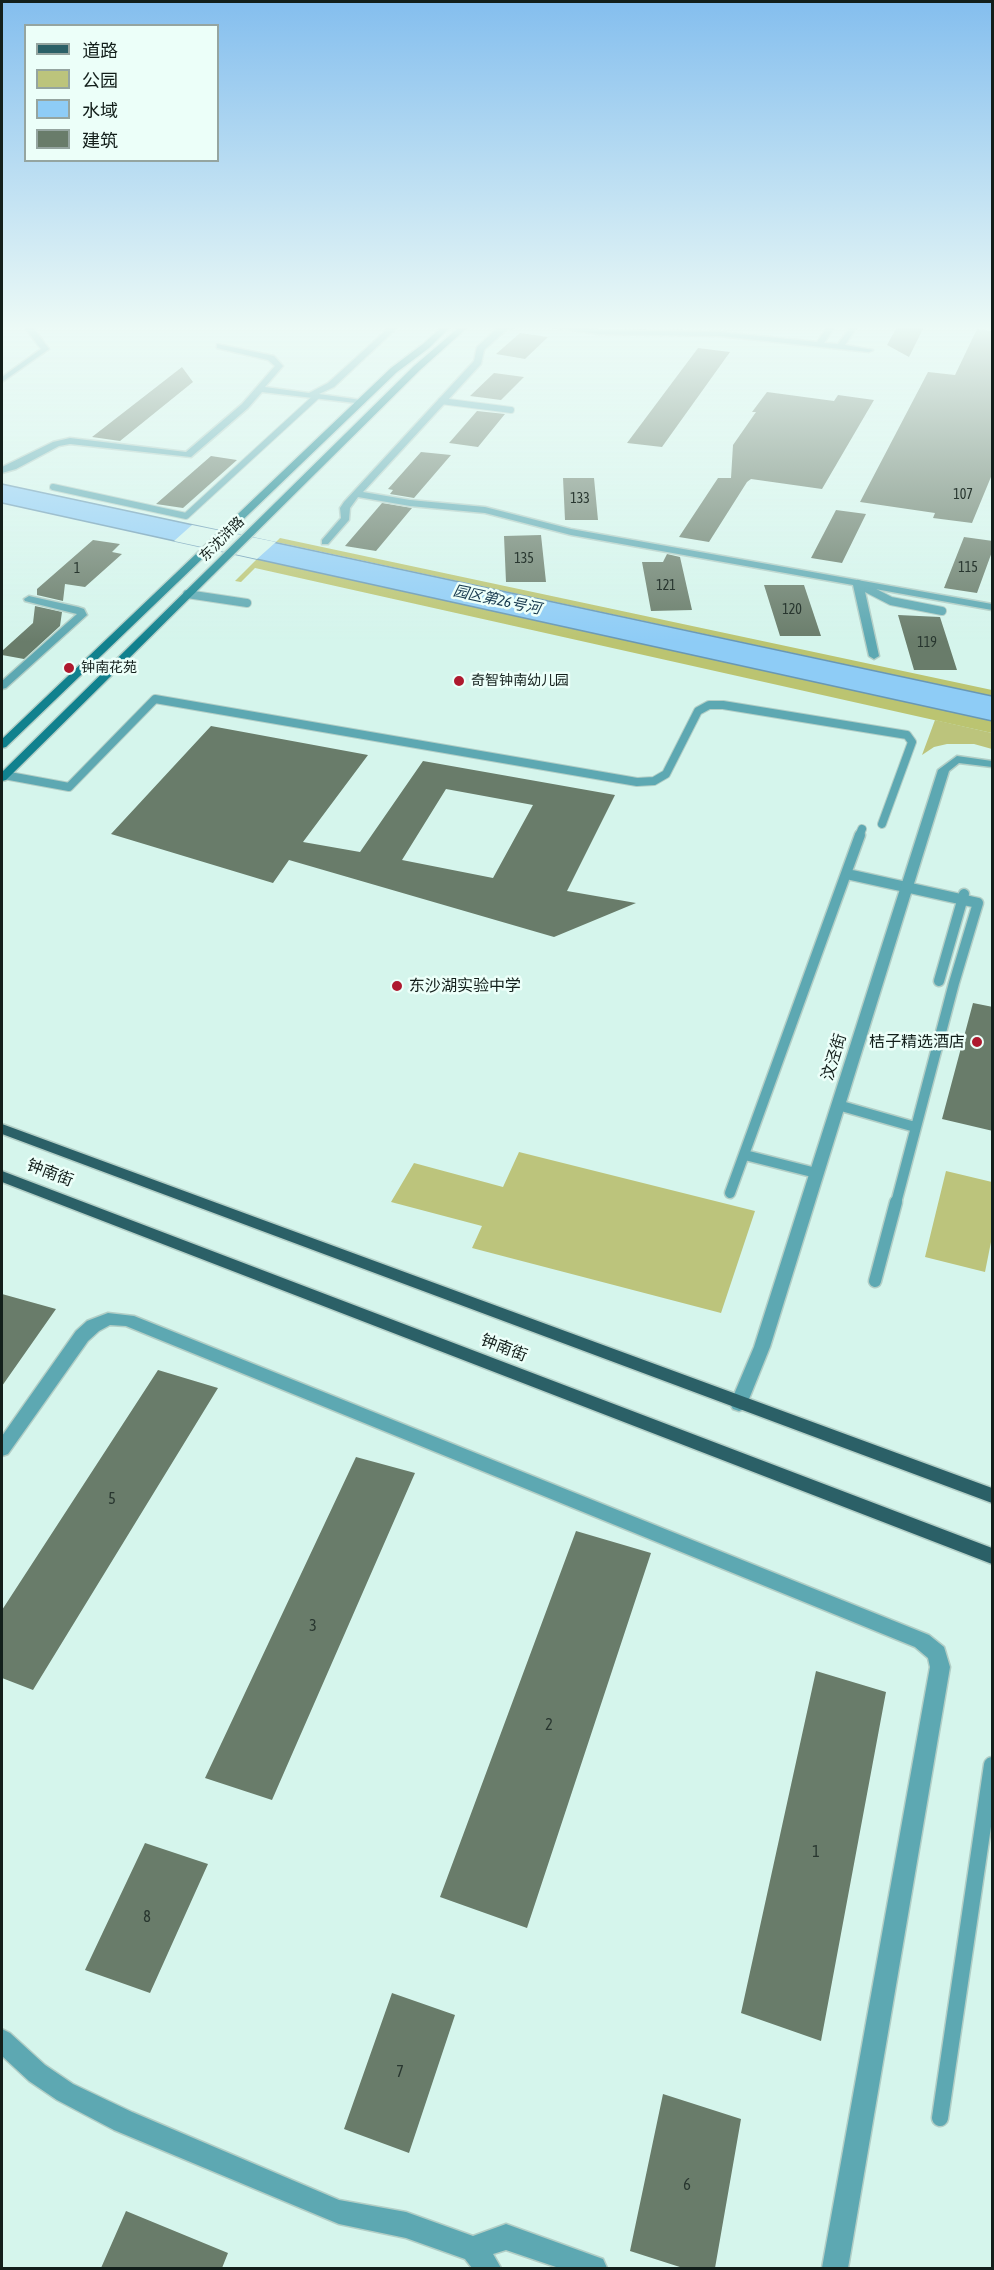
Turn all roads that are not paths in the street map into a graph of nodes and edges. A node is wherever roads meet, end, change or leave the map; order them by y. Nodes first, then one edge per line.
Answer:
1 (215, 431) edge
2 (277, 431) edge
3 (330, 431) edge
4 (353, 431) edge
5 (414, 431) edge
6 (2, 470) edge
7 (53, 487) dead end
8 (356, 494) junction
9 (325, 542) dead end
10 (858, 584) junction
11 (187, 594) junction
12 (29, 599) dead end
13 (247, 603) dead end
14 (993, 607) edge
15 (942, 611) dead end
16 (874, 656) dead end
17 (2, 686) edge
18 (2, 745) edge
19 (993, 764) edge
20 (3, 776) edge
21 (882, 824) dead end
22 (862, 829) dead end
23 (847, 874) junction
24 (906, 886) junction
25 (963, 897) junction
26 (939, 981) dead end
27 (838, 1105) junction
28 (915, 1127) junction
29 (2, 1129) edge
30 (745, 1155) junction
31 (816, 1173) junction
32 (2, 1176) edge
33 (730, 1193) dead end
34 (875, 1281) dead end
35 (739, 1404) junction
36 (2, 1449) edge
37 (993, 1496) edge
38 (993, 1556) edge
39 (993, 1765) edge
40 (2, 2041) edge
41 (940, 2118) dead end
42 (481, 2259) edge
43 (594, 2268) edge
44 (835, 2268) edge

1 - 6 street
2 - 7 lane
3 - 18 main road, 东沈浒路
4 - 11 main road, 东沈浒路
5 - 8 street
8 - 9 street
8 - 10 street
10 - 14 street
10 - 15 lane
10 - 16 street
11 - 13 lane
11 - 20 main road, 东沈浒路
12 - 17 street
19 - 24 street, 汶泾街
20 - 21 lane
22 - 23 lane
23 - 24 lane
23 - 30 lane
24 - 25 lane
24 - 27 street, 汶泾街
25 - 26 lane
25 - 28 lane
27 - 28 lane
27 - 31 street, 汶泾街
28 - 34 lane
29 - 35 main road, 钟南街
30 - 31 lane
30 - 33 lane
31 - 35 street, 汶泾街
32 - 38 main road, 钟南街
35 - 37 main road, 钟南街
36 - 44 street
39 - 41 lane
40 - 42 street
42 - 43 street

